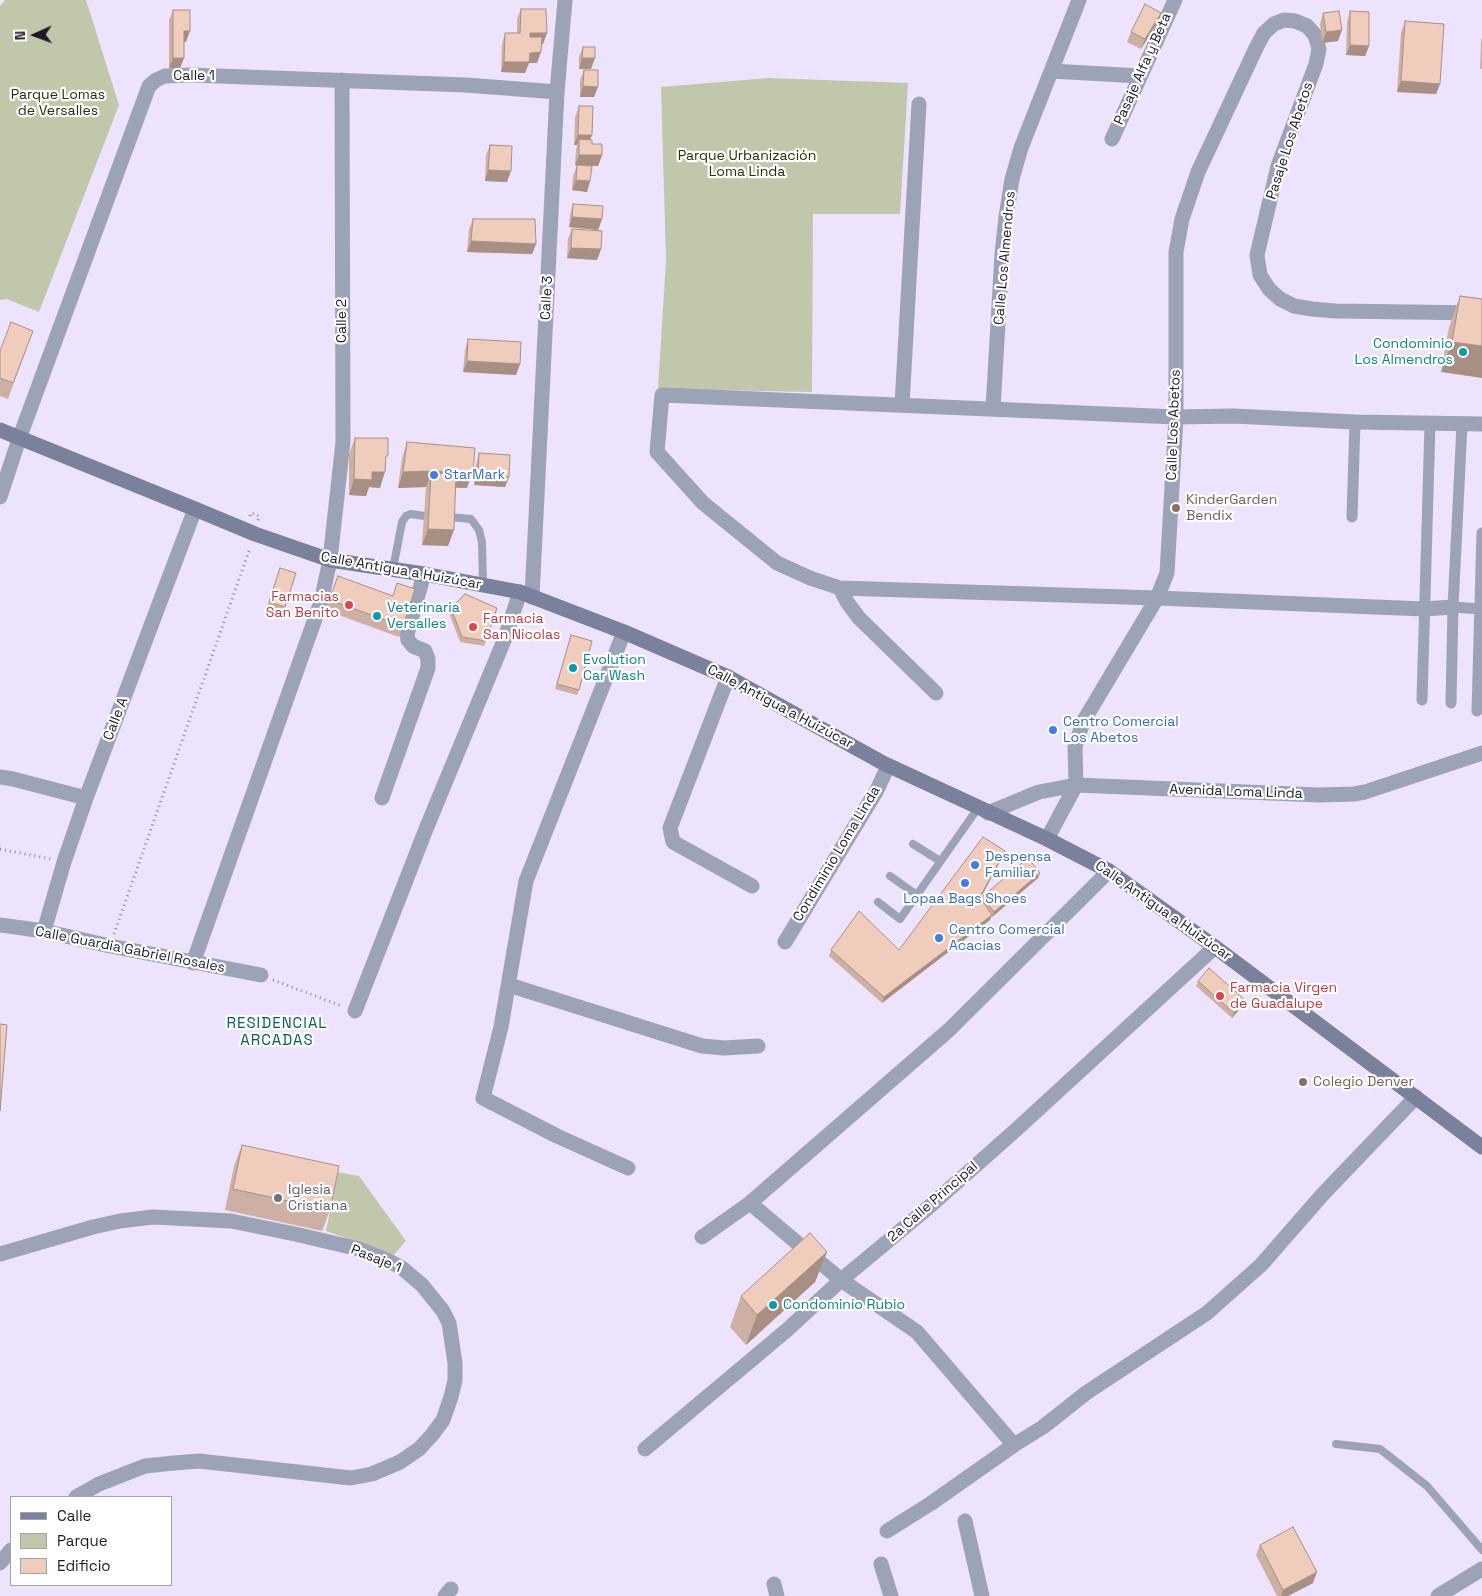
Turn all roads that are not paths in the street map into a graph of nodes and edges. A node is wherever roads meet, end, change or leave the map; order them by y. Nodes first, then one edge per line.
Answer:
1 (565, 0) edge
2 (1079, 0) edge
3 (1174, 0) edge
4 (1295, 21) joint
5 (1052, 71) junction
6 (1139, 76) junction
7 (342, 80) junction
8 (557, 92) junction
9 (919, 104) dead end
10 (1112, 139) dead end
11 (1482, 313) edge
12 (902, 405) junction
13 (993, 409) junction
14 (1176, 417) junction
15 (1355, 422) junction
16 (1430, 424) junction
17 (1482, 424) edge
18 (1462, 425) junction
19 (0, 430) edge
20 (20, 439) junction
21 (0, 496) edge
22 (196, 508) junction
23 (424, 516) dead end
24 (449, 517) edge
25 (1352, 517) dead end
26 (1482, 533) edge
27 (330, 560) junction
28 (393, 569) junction
29 (424, 574) junction
30 (483, 585) junction
31 (840, 588) junction
32 (526, 594) junction
33 (1157, 598) junction
34 (1453, 607) junction
35 (1424, 609) junction
36 (1480, 609) junction
37 (624, 632) junction
38 (728, 677) junction
39 (936, 693) dead end
40 (1422, 700) dead end
41 (1451, 703) dead end
42 (1477, 711) dead end
43 (1482, 753) edge
44 (888, 766) junction
45 (0, 778) edge
46 (1076, 785) junction
47 (86, 798) junction
48 (382, 798) dead end
49 (983, 810) junction
50 (1047, 839) junction
51 (913, 844) dead end
52 (940, 862) junction
53 (1109, 871) junction
54 (890, 876) dead end
55 (752, 886) dead end
56 (917, 895) junction
57 (878, 902) dead end
58 (0, 925) edge
59 (44, 932) junction
60 (785, 942) dead end
61 (1215, 946) junction
62 (193, 963) junction
63 (261, 975) road end
64 (509, 985) junction
65 (355, 1010) road end
66 (758, 1046) dead end
67 (1416, 1097) junction
68 (1482, 1146) edge
69 (628, 1168) dead end
70 (750, 1203) junction
71 (702, 1237) dead end
72 (0, 1254) edge
73 (841, 1280) junction
74 (1336, 1444) dead end
75 (1014, 1445) junction
76 (645, 1449) dead end
77 (78, 1496) edge
78 (965, 1521) dead end
79 (887, 1531) dead end
80 (1482, 1550) edge
81 (10, 1551) edge
82 (0, 1563) edge
83 (881, 1564) dead end
84 (1482, 1569) edge
85 (891, 1596) edge
86 (982, 1596) edge
87 (1438, 1596) edge

1 - 8 street, Calle 3
2 - 5 street, Calle Los Almendros
3 - 6 street, Pasaje Alfa y Beta
4 - 11 street, Pasaje Los Abetos
4 - 14 street, Calle Los Abetos
5 - 6 street
5 - 13 street, Calle Los Almendros
6 - 10 street, Pasaje Alfa y Beta
7 - 8 street, Calle 1
7 - 20 street, Calle 1
7 - 27 street, Calle 2
8 - 32 street, Calle 3
9 - 12 street
12 - 13 street
12 - 31 street
13 - 14 street
14 - 15 street
14 - 33 street, Calle Los Abetos
15 - 16 street
15 - 25 street
16 - 18 street
16 - 35 street
17 - 18 street
18 - 34 street
19 - 20 main road, Calle Antigua a Huizúcar
20 - 21 street, Calle 1
20 - 22 main road, Calle Antigua a Huizúcar
22 - 27 main road, Calle Antigua a Huizúcar
22 - 47 street, Calle A
23 - 28 lane
24 - 30 lane
26 - 36 street
27 - 28 main road, Calle Antigua a Huizúcar
27 - 62 street, Calle 2
28 - 29 main road, Calle Antigua a Huizúcar
29 - 30 main road, Calle Antigua a Huizúcar
29 - 48 street
30 - 32 main road, Calle Antigua a Huizúcar
31 - 33 street
31 - 39 street
32 - 37 main road, Calle Antigua a Huizúcar
32 - 65 street, Calle 3
33 - 35 street
33 - 46 street, Calle Los Abetos
34 - 35 street
34 - 36 street
34 - 41 street
35 - 40 street
36 - 42 street
37 - 38 main road, Calle Antigua a Huizúcar
37 - 64 street
38 - 44 main road, Calle Antigua a Huizúcar
38 - 55 street
43 - 46 street, Avenida Loma Linda
44 - 49 main road, Calle Antigua a Huizúcar
44 - 60 street, Condiminio Loma Linda
45 - 47 street
46 - 49 street, Avenida Loma Linda
46 - 50 street
47 - 59 street, Calle A
49 - 50 main road, Calle Antigua a Huizúcar
49 - 52 lane
50 - 53 main road, Calle Antigua a Huizúcar
51 - 52 lane
52 - 56 lane
53 - 61 main road, Calle Antigua a Huizúcar
53 - 70 street
54 - 56 lane
56 - 57 lane
58 - 59 street, Calle Guardia Gabriel Rosales
59 - 62 street, Calle Guardia Gabriel Rosales
61 - 67 main road, Calle Antigua a Huizúcar
61 - 73 street, 2a Calle Principal
62 - 63 street, Calle Guardia Gabriel Rosales
64 - 66 street
64 - 69 street
67 - 68 main road, Calle Antigua a Huizúcar
67 - 75 street
70 - 71 street
70 - 73 street
72 - 77 street, Pasaje 1
73 - 75 street
73 - 76 street, 2a Calle Principal
74 - 80 lane
75 - 79 street
78 - 86 street
81 - 82 street
83 - 85 street
84 - 87 street

